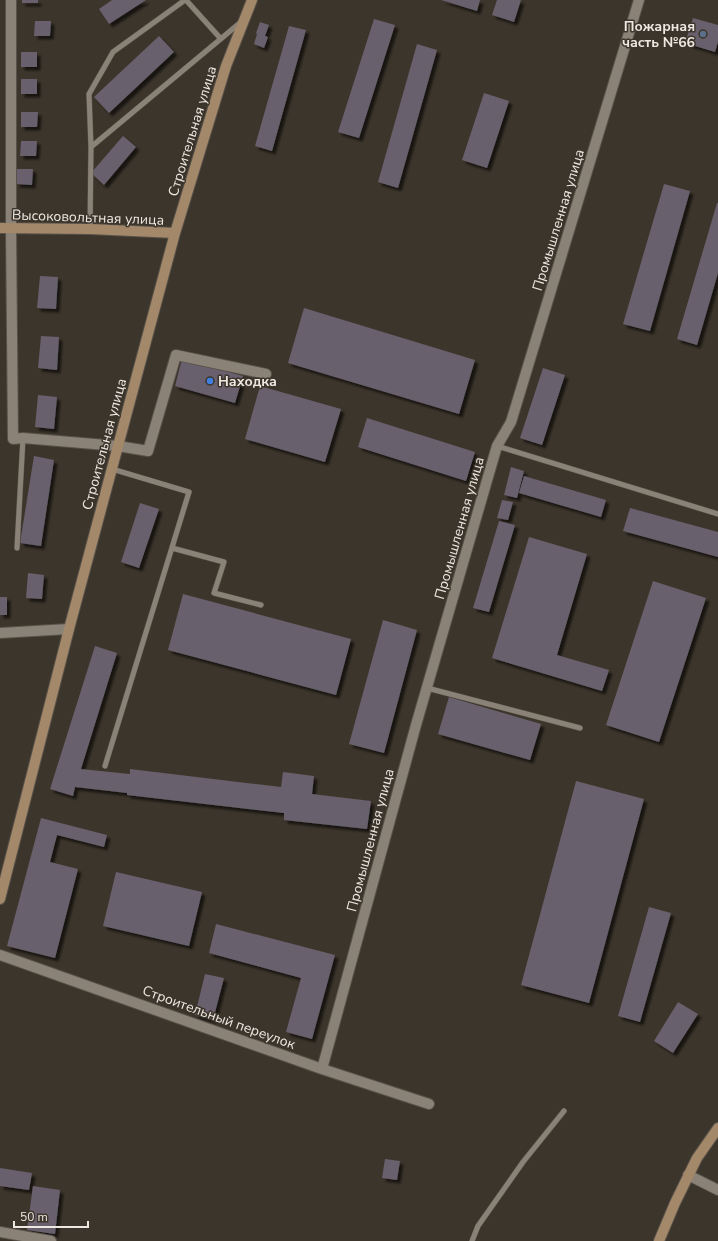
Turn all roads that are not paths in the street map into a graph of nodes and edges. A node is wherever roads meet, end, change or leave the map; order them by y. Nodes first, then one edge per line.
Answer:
1 (11, 0) edge
2 (186, 0) edge
3 (252, 0) edge
4 (639, 0) edge
5 (244, 19) junction
6 (221, 39) junction
7 (91, 147) junction
8 (0, 228) edge
9 (10, 229) junction
10 (90, 229) junction
11 (175, 233) junction
12 (266, 374) dead end
13 (23, 438) junction
14 (118, 446) junction
15 (497, 446) junction
16 (112, 469) junction
17 (718, 514) edge
18 (17, 548) dead end
19 (172, 548) junction
20 (261, 605) dead end
21 (69, 629) junction
22 (0, 633) edge
23 (427, 688) junction
24 (580, 728) dead end
25 (105, 766) dead end
26 (0, 899) edge
27 (0, 954) edge
28 (322, 1069) junction
29 (429, 1104) dead end
30 (564, 1110) dead end
31 (718, 1128) edge
32 (688, 1175) junction
33 (718, 1190) edge
34 (0, 1232) edge
35 (52, 1241) edge
36 (472, 1241) edge
37 (659, 1241) edge

1 - 9 street
2 - 6 lane
2 - 7 lane
3 - 5 main road, Строительная улица
4 - 15 street, Промышленная улица
5 - 6 lane
5 - 11 main road, Строительная улица
6 - 7 lane
7 - 10 lane
8 - 9 main road, Высоковольтная улица
9 - 10 main road, Высоковольтная улица
9 - 13 street
10 - 11 main road, Высоковольтная улица
11 - 14 main road, Строительная улица
12 - 14 street
13 - 14 street
13 - 18 lane
14 - 16 main road, Строительная улица
15 - 17 lane
15 - 23 street, Промышленная улица
16 - 19 lane
16 - 21 main road, Строительная улица
19 - 20 lane
19 - 25 lane
21 - 22 street
21 - 26 main road, Строительная улица
23 - 24 lane
23 - 28 street, Промышленная улица
27 - 28 street, Строительный переулок
28 - 29 street, Строительный переулок
30 - 36 lane
31 - 32 main road
32 - 33 street
32 - 37 main road
34 - 35 street

